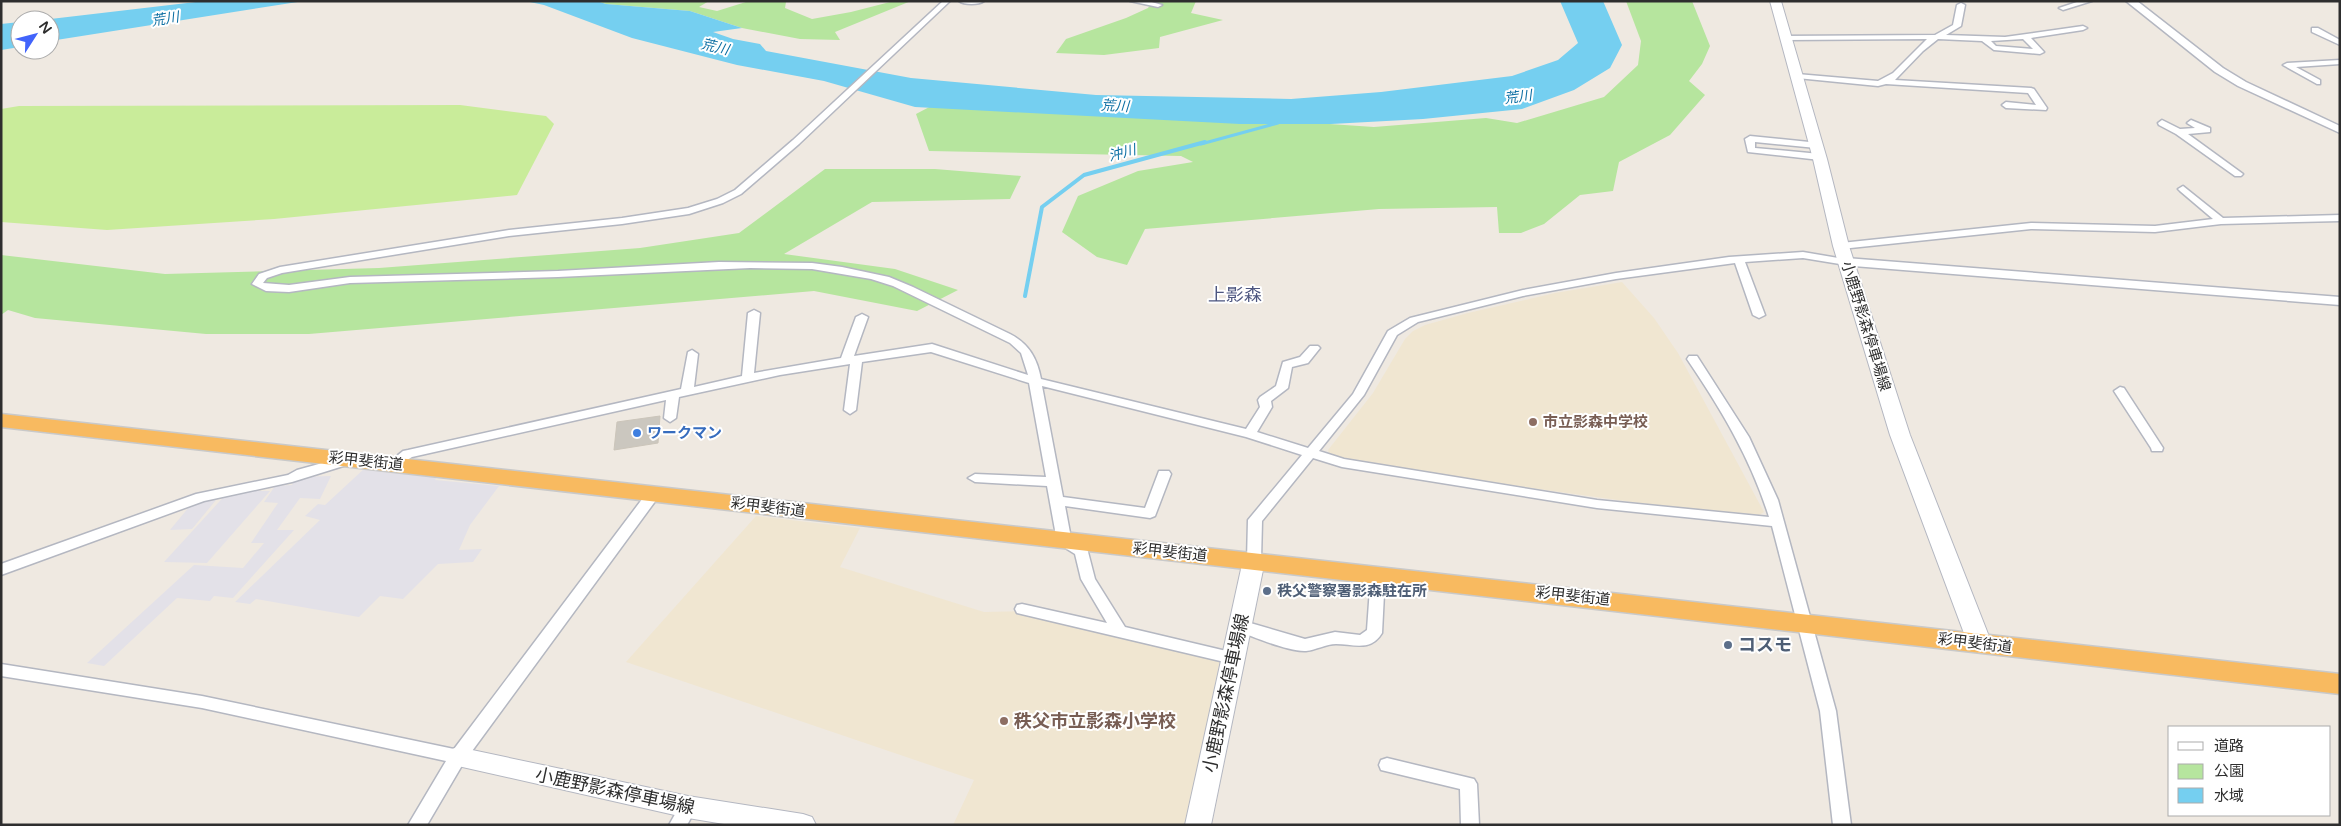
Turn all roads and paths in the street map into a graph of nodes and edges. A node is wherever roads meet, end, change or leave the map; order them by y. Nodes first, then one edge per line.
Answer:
1 (947, 1) edge
2 (962, 1) edge
3 (981, 1) edge
4 (1133, 1) edge
5 (1775, 1) edge
6 (2089, 1) edge
7 (2131, 1) edge
8 (1158, 5) dead end
9 (1961, 6) dead end
10 (2063, 8) dead end
11 (2083, 28) dead end
12 (2315, 30) dead end
13 (1939, 37) junction
14 (2026, 37) junction
15 (1786, 38) junction
16 (1984, 38) junction
17 (2340, 43) edge
18 (2340, 62) edge
19 (1797, 76) junction
20 (1888, 82) junction
21 (2317, 82) dead end
22 (2006, 104) dead end
23 (2162, 123) dead end
24 (2191, 123) dead end
25 (2340, 130) edge
26 (2179, 132) junction
27 (1818, 151) junction
28 (2238, 174) dead end
29 (2183, 189) dead end
30 (2340, 218) edge
31 (2221, 221) junction
32 (1843, 254) junction
33 (1739, 259) junction
34 (2340, 301) edge
35 (754, 314) dead end
36 (1759, 315) dead end
37 (862, 317) dead end
38 (1314, 348) dead end
39 (692, 354) dead end
40 (1693, 358) dead end
41 (851, 360) junction
42 (748, 378) junction
43 (1036, 381) junction
44 (687, 391) junction
45 (2120, 391) dead end
46 (674, 394) junction
47 (850, 410) dead end
48 (670, 418) dead end
49 (1, 420) edge
50 (1250, 434) junction
51 (2157, 448) dead end
52 (1310, 453) junction
53 (349, 460) junction
54 (394, 464) junction
55 (1164, 474) dead end
56 (974, 478) dead end
57 (1053, 482) junction
58 (654, 493) junction
59 (1057, 501) junction
60 (1778, 522) junction
61 (1064, 542) junction
62 (1254, 560) junction
63 (1, 570) edge
64 (1378, 574) junction
65 (1022, 609) dead end
66 (1804, 622) junction
67 (1240, 626) junction
68 (1120, 632) junction
69 (1980, 644) junction
70 (1233, 658) junction
71 (1, 670) edge
72 (2340, 684) edge
73 (458, 757) junction
74 (1388, 765) dead end
75 (683, 816) edge
76 (417, 825) edge
77 (803, 825) edge
78 (1198, 825) edge
79 (1470, 825) edge
80 (1842, 825) edge

1 - 43 street
2 - 3 street
4 - 8 street
5 - 15 main road, 小鹿野影森停車場線
6 - 10 street
7 - 25 street
9 - 13 street
11 - 14 street
12 - 17 street
13 - 15 street
13 - 16 street
13 - 20 street
14 - 16 street
14 - 16 street
15 - 19 main road, 小鹿野影森停車場線
18 - 21 street
19 - 20 street
19 - 27 main road, 小鹿野影森停車場線
20 - 22 street
23 - 26 street
24 - 26 street
26 - 28 street
27 - 27 street
27 - 32 main road, 小鹿野影森停車場線
29 - 31 street
30 - 31 street
31 - 32 street
32 - 33 street
32 - 34 street
32 - 69 main road, 小鹿野影森停車場線
33 - 36 street
33 - 52 street
35 - 42 street
37 - 41 street
38 - 50 street
39 - 44 street
40 - 60 street
41 - 42 street
41 - 43 street
41 - 47 street
42 - 44 street
43 - 50 street
43 - 57 street
44 - 46 street
45 - 51 street
46 - 48 street
46 - 54 street
49 - 53 highway, 彩甲斐街道
50 - 52 street
52 - 60 street
52 - 62 street
53 - 54 highway, 彩甲斐街道
53 - 63 street
54 - 58 highway, 彩甲斐街道
55 - 59 street
56 - 57 street
57 - 59 street
58 - 61 highway, 彩甲斐街道
58 - 73 street
59 - 61 street
60 - 66 street
61 - 62 highway, 彩甲斐街道
61 - 68 street
62 - 64 highway, 彩甲斐街道
62 - 67 main road, 小鹿野影森停車場線
64 - 66 highway, 彩甲斐街道
64 - 67 street
65 - 68 street
66 - 69 highway, 彩甲斐街道
66 - 80 street
67 - 70 main road, 小鹿野影森停車場線
68 - 70 street
69 - 72 highway, 彩甲斐街道
70 - 78 main road, 小鹿野影森停車場線
71 - 73 street
73 - 75 main road, 小鹿野影森停車場線
73 - 76 street
74 - 79 street
75 - 77 main road, 小鹿野影森停車場線

